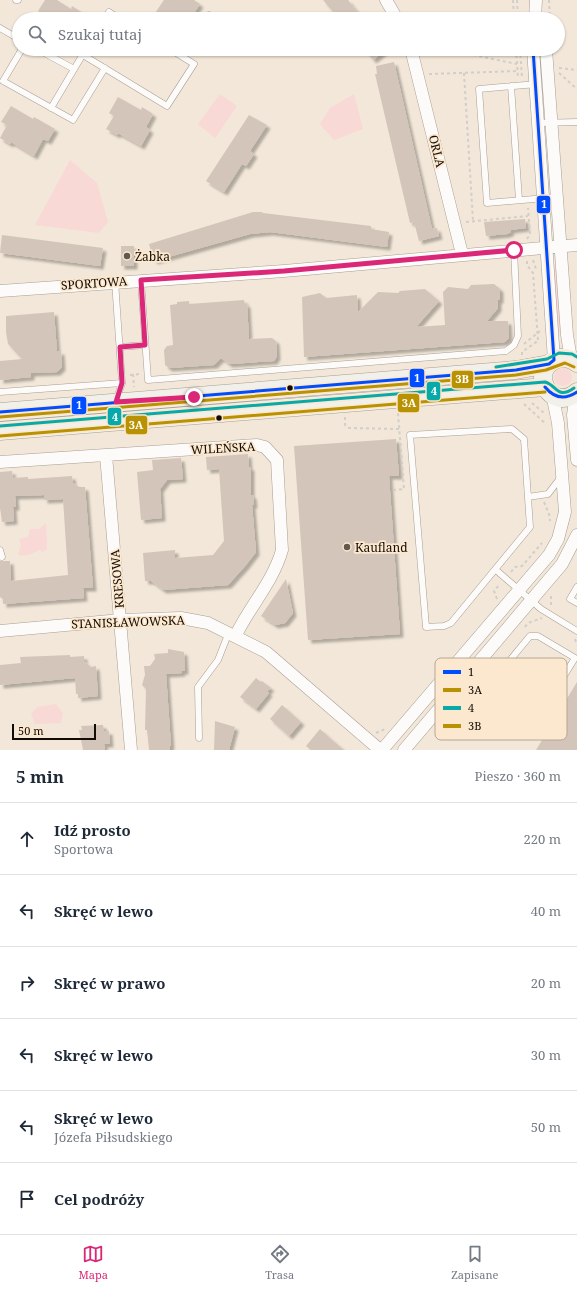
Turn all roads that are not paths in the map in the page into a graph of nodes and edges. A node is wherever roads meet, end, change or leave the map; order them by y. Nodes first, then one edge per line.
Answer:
1 (386, 0) edge
2 (393, 12) edge
3 (0, 28) edge
4 (12, 35) edge
5 (18, 56) edge
6 (50, 56) edge
7 (82, 56) edge
8 (90, 56) edge
9 (185, 56) edge
10 (413, 56) edge
11 (534, 56) edge
12 (547, 56) edge
13 (105, 68) junction
14 (74, 69) junction
15 (536, 84) junction
16 (549, 84) junction
17 (511, 86) junction
18 (51, 108) junction
19 (552, 122) junction
20 (577, 122) edge
21 (538, 123) junction
22 (557, 197) junction
23 (543, 198) junction
24 (519, 200) junction
25 (577, 245) edge
26 (561, 246) junction
27 (547, 248) junction
28 (514, 250) junction
29 (462, 254) junction
30 (141, 280) junction
31 (115, 282) junction
32 (0, 291) edge
33 (145, 345) junction
34 (120, 347) junction
35 (563, 362) edge
36 (122, 383) junction
37 (548, 391) junction
38 (0, 392) edge
39 (576, 393) edge
40 (116, 402) junction
41 (0, 412) edge
42 (0, 431) edge
43 (106, 455) junction
44 (577, 460) edge
45 (0, 462) edge
46 (562, 476) junction
47 (528, 497) junction
48 (577, 535) edge
49 (0, 550) edge
50 (2, 557) dead end
51 (496, 570) junction
52 (577, 587) edge
53 (519, 590) junction
54 (531, 600) junction
55 (577, 603) edge
56 (121, 620) junction
57 (0, 631) edge
58 (577, 631) edge
59 (232, 634) junction
60 (576, 656) edge
61 (460, 658) edge
62 (482, 658) edge
63 (512, 658) edge
64 (567, 671) edge
65 (435, 687) edge
66 (435, 713) edge
67 (199, 738) dead end
68 (131, 750) edge
69 (381, 750) edge
70 (404, 750) edge

1 - 2 street
3 - 4 lane
5 - 18 lane
6 - 14 lane
7 - 14 lane
8 - 13 lane
9 - 13 lane
10 - 29 street, ORLA
11 - 15 street
12 - 16 street
13 - 18 lane
14 - 18 lane
15 - 16 lane
15 - 17 lane
15 - 21 street
16 - 19 street
17 - 24 lane
17 - 24 lane
19 - 20 lane
19 - 21 lane
19 - 22 street
21 - 23 street
22 - 23 lane
22 - 26 street
23 - 24 lane
23 - 27 street
25 - 26 street, SPORTOWA
26 - 27 street, SPORTOWA
26 - 35 street
27 - 28 street, SPORTOWA
27 - 35 street
28 - 29 street, SPORTOWA
28 - 33 lane
29 - 30 street, SPORTOWA
30 - 31 street, SPORTOWA
30 - 33 lane
31 - 32 street, SPORTOWA
31 - 34 lane
33 - 34 lane
34 - 36 lane
35 - 37 street
35 - 40 street
36 - 38 lane
36 - 40 lane
37 - 39 street
37 - 42 street
37 - 46 street
39 - 44 street
40 - 41 street
43 - 45 street, WILEŃSKA
43 - 56 street, KRESOWA
43 - 59 street, WILEŃSKA
46 - 47 lane
46 - 53 street
47 - 51 lane
47 - 51 lane
48 - 54 street
49 - 50 lane
51 - 53 lane
52 - 55 lane
53 - 54 lane
53 - 61 street
54 - 58 lane
54 - 62 street
56 - 57 street, STANISŁAWOWSKA
56 - 59 street, STANISŁAWOWSKA
56 - 68 street, KRESOWA
59 - 67 lane
59 - 69 street, STANISŁAWOWSKA
60 - 63 lane
60 - 64 lane
65 - 69 street
66 - 70 street

